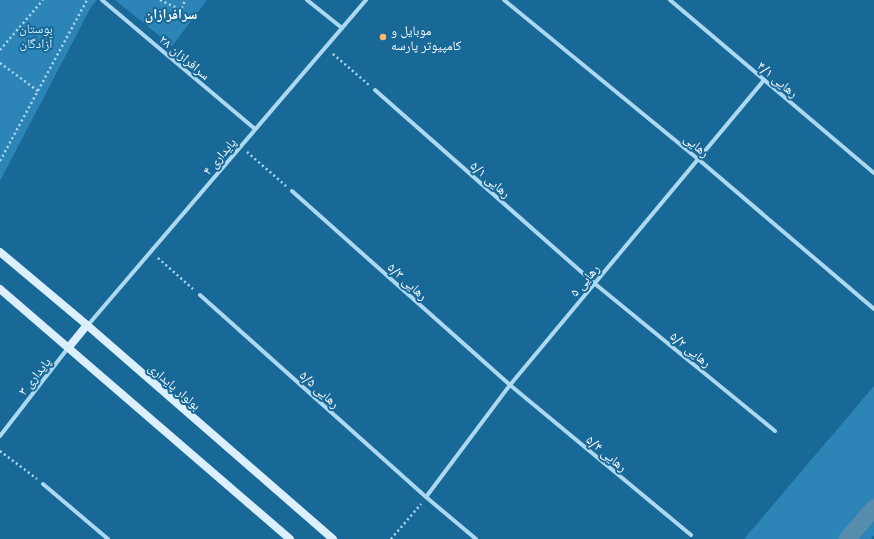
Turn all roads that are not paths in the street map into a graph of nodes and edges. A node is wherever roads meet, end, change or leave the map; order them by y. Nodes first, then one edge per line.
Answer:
1 (102, 0) edge
2 (307, 0) edge
3 (366, 0) edge
4 (504, 0) edge
5 (670, 0) edge
6 (342, 28) junction
7 (764, 80) junction
8 (375, 90) road end
9 (255, 129) junction
10 (698, 159) junction
11 (874, 173) edge
12 (292, 191) road end
13 (0, 252) edge
14 (594, 283) junction
15 (0, 289) edge
16 (200, 295) road end
17 (874, 309) edge
18 (87, 326) junction
19 (69, 347) junction
20 (510, 385) junction
21 (775, 431) dead end
22 (0, 436) edge
23 (43, 484) road end
24 (426, 497) junction
25 (691, 535) dead end
26 (108, 539) edge
27 (290, 539) edge
28 (333, 539) edge
29 (476, 539) edge

1 - 9 street, سرافرازان ۲۸
2 - 6 street
3 - 6 street, پایداری ۴
4 - 10 street, رهایی
5 - 7 street, رهایی ۴/۱
6 - 9 street, پایداری ۴
7 - 10 street, رهایی ۵
7 - 11 street, رهایی ۴/۱
8 - 14 street, رهایی ۵/۱
9 - 18 street, پایداری ۴
10 - 14 street, رهایی ۵
10 - 17 street, رهایی
12 - 20 street, رهایی ۵/۳
13 - 18 street, بولوار پایداری
14 - 20 street, رهایی ۵
14 - 21 street, رهایی ۵/۲
15 - 19 street
16 - 24 street, رهایی ۵/۵
18 - 19 street
18 - 28 street, بولوار پایداری
19 - 22 street, پایداری ۳
19 - 27 street
20 - 24 street, رهایی ۵
20 - 25 street, رهایی ۵/۴
23 - 26 street
24 - 29 street, رهایی ۵/۵

